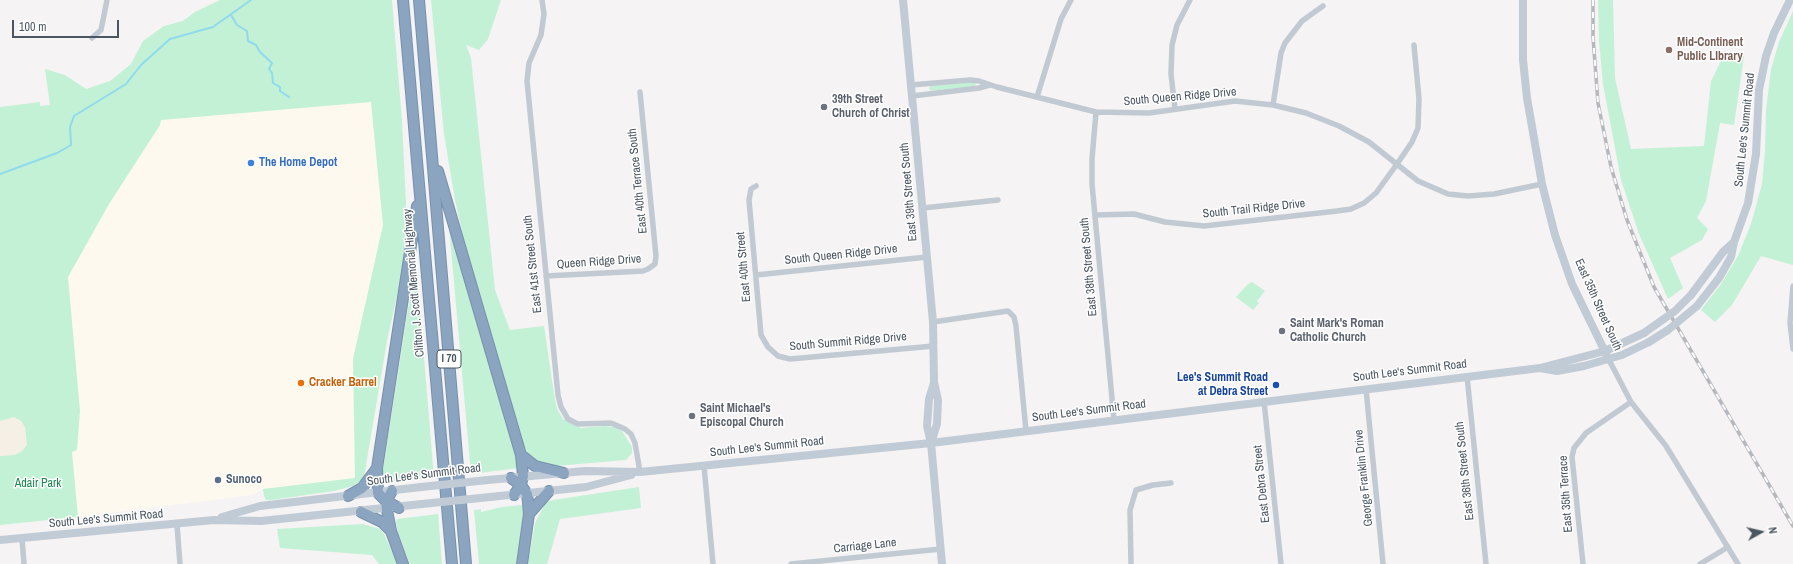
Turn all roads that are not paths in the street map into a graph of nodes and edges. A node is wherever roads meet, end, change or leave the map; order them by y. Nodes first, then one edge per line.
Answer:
1 (107, 0) edge
2 (403, 0) edge
3 (419, 0) edge
4 (542, 0) edge
5 (903, 0) edge
6 (1071, 0) edge
7 (1190, 0) edge
8 (1523, 0) edge
9 (1790, 0) edge
10 (1323, 6) dead end
11 (92, 38) dead end
12 (1414, 45) dead end
13 (911, 85) junction
14 (990, 85) junction
15 (640, 92) dead end
16 (912, 96) junction
17 (1037, 97) junction
18 (1273, 105) junction
19 (1175, 109) junction
20 (1096, 112) junction
21 (433, 154) junction
22 (1397, 164) junction
23 (1542, 184) junction
24 (756, 186) dead end
25 (419, 193) junction
26 (998, 200) dead end
27 (923, 208) junction
28 (1095, 215) junction
29 (1734, 242) junction
30 (927, 257) junction
31 (652, 266) joint
32 (756, 274) junction
33 (546, 276) junction
34 (1793, 286) edge
35 (933, 322) junction
36 (934, 346) junction
37 (768, 347) joint
38 (1793, 349) edge
39 (1605, 351) junction
40 (1609, 360) junction
41 (1540, 368) junction
42 (1467, 376) junction
43 (1366, 389) junction
44 (1264, 402) junction
45 (1631, 402) junction
46 (1114, 420) junction
47 (1026, 431) junction
48 (931, 443) junction
49 (521, 455) junction
50 (704, 466) junction
51 (377, 468) junction
52 (640, 472) junction
53 (564, 473) junction
54 (511, 478) joint
55 (1171, 483) dead end
56 (524, 485) junction
57 (392, 491) junction
58 (549, 491) junction
59 (378, 492) junction
60 (514, 495) joint
61 (348, 496) junction
62 (387, 505) junction
63 (399, 508) joint
64 (361, 512) junction
65 (529, 514) junction
66 (214, 520) junction
67 (177, 525) junction
68 (391, 531) junction
69 (22, 538) junction
70 (0, 540) edge
71 (1728, 547) junction
72 (941, 549) junction
73 (24, 564) edge
74 (180, 564) edge
75 (403, 564) edge
76 (452, 564) edge
77 (466, 564) edge
78 (522, 564) edge
79 (713, 564) edge
80 (791, 564) edge
81 (942, 564) edge
82 (1131, 564) edge
83 (1281, 564) edge
84 (1384, 564) edge
85 (1486, 564) edge
86 (1583, 564) edge
87 (1700, 564) edge
88 (1738, 564) edge

1 - 11 street
2 - 25 highway, Clifton J. Scott Memorial Highway / I 70
3 - 21 highway, I 70
4 - 33 street, East 41st Street South
5 - 13 main road, East 39th Street South
6 - 17 street
7 - 19 street
8 - 23 main road, East 35th Street South
9 - 29 main road, South Lee's Summit Road
10 - 18 street
12 - 22 street
13 - 14 street, South Queen Ridge Drive
13 - 16 main road, East 39th Street South
14 - 16 street, South Queen Ridge Drive
14 - 17 street, South Queen Ridge Drive
15 - 31 street, East 40th Terrace South
16 - 27 main road, East 39th Street South
17 - 20 street, South Queen Ridge Drive
18 - 19 street, South Queen Ridge Drive
18 - 22 street, South Queen Ridge Drive
19 - 20 street, South Queen Ridge Drive
20 - 28 street, East 38th Street South
21 - 49 highway
21 - 77 highway, I 70
22 - 23 street, South Queen Ridge Drive
22 - 28 street, South Trail Ridge Drive
23 - 39 main road, East 35th Street South
24 - 32 street, East 40th Street
25 - 51 highway
25 - 76 highway, Clifton J. Scott Memorial Highway / I 70
26 - 27 street
27 - 30 main road, East 39th Street South
28 - 46 street, East 38th Street South
29 - 39 main road, South Lee's Summit Road, bridge
29 - 40 main road, South Lee's Summit Road, bridge
30 - 32 street, South Queen Ridge Drive
30 - 35 main road, East 39th Street South
31 - 33 street, Queen Ridge Drive
32 - 37 street, East 40th Street
33 - 52 street, East 41st Street South
34 - 38 street
35 - 36 main road, East 39th Street South
35 - 47 street
36 - 37 street, South Summit Ridge Drive
36 - 48 main road, East 39th Street South
39 - 40 main road, East 35th Street South
39 - 41 main road, South Lee's Summit Road
40 - 41 main road, South Lee's Summit Road
40 - 45 street, East 35th Street South
41 - 42 main road, South Lee's Summit Road
42 - 43 main road, South Lee's Summit Road
42 - 85 street, East 36th Street South
43 - 44 main road, South Lee's Summit Road
43 - 84 street, George Franklin Drive
44 - 46 main road, South Lee's Summit Road
44 - 83 street, East Debra Street
45 - 71 street, East 35th Street South
45 - 86 street, East 35th Terrace
46 - 47 main road, South Lee's Summit Road
47 - 48 main road, South Lee's Summit Road
48 - 50 main road, South Lee's Summit Road
48 - 72 main road, East 39th Street South
49 - 53 highway
49 - 56 highway
50 - 52 main road, South Lee's Summit Road
50 - 79 street
51 - 59 highway
51 - 61 highway
52 - 53 main road, South Lee's Summit Road
52 - 58 main road, South Lee's Summit Road
53 - 56 main road, South Lee's Summit Road
54 - 56 highway
54 - 57 main road, South Lee's Summit Road, bridge
55 - 82 street
56 - 58 main road, South Lee's Summit Road
56 - 60 highway
56 - 65 highway
57 - 59 main road, South Lee's Summit Road
57 - 62 highway
58 - 65 highway
59 - 61 main road, South Lee's Summit Road
59 - 62 highway
60 - 63 main road, bridge
61 - 66 main road, South Lee's Summit Road
62 - 63 highway
62 - 64 main road, South Lee's Summit Road
62 - 68 highway
64 - 66 main road, South Lee's Summit Road
64 - 68 highway
65 - 78 highway
66 - 67 main road, South Lee's Summit Road
67 - 69 main road, South Lee's Summit Road
67 - 74 street
68 - 75 highway
69 - 70 main road, South Lee's Summit Road
69 - 73 street
71 - 87 street
71 - 88 street, East 35th Street South
72 - 80 street, Carriage Lane
72 - 81 main road, East 39th Street South

